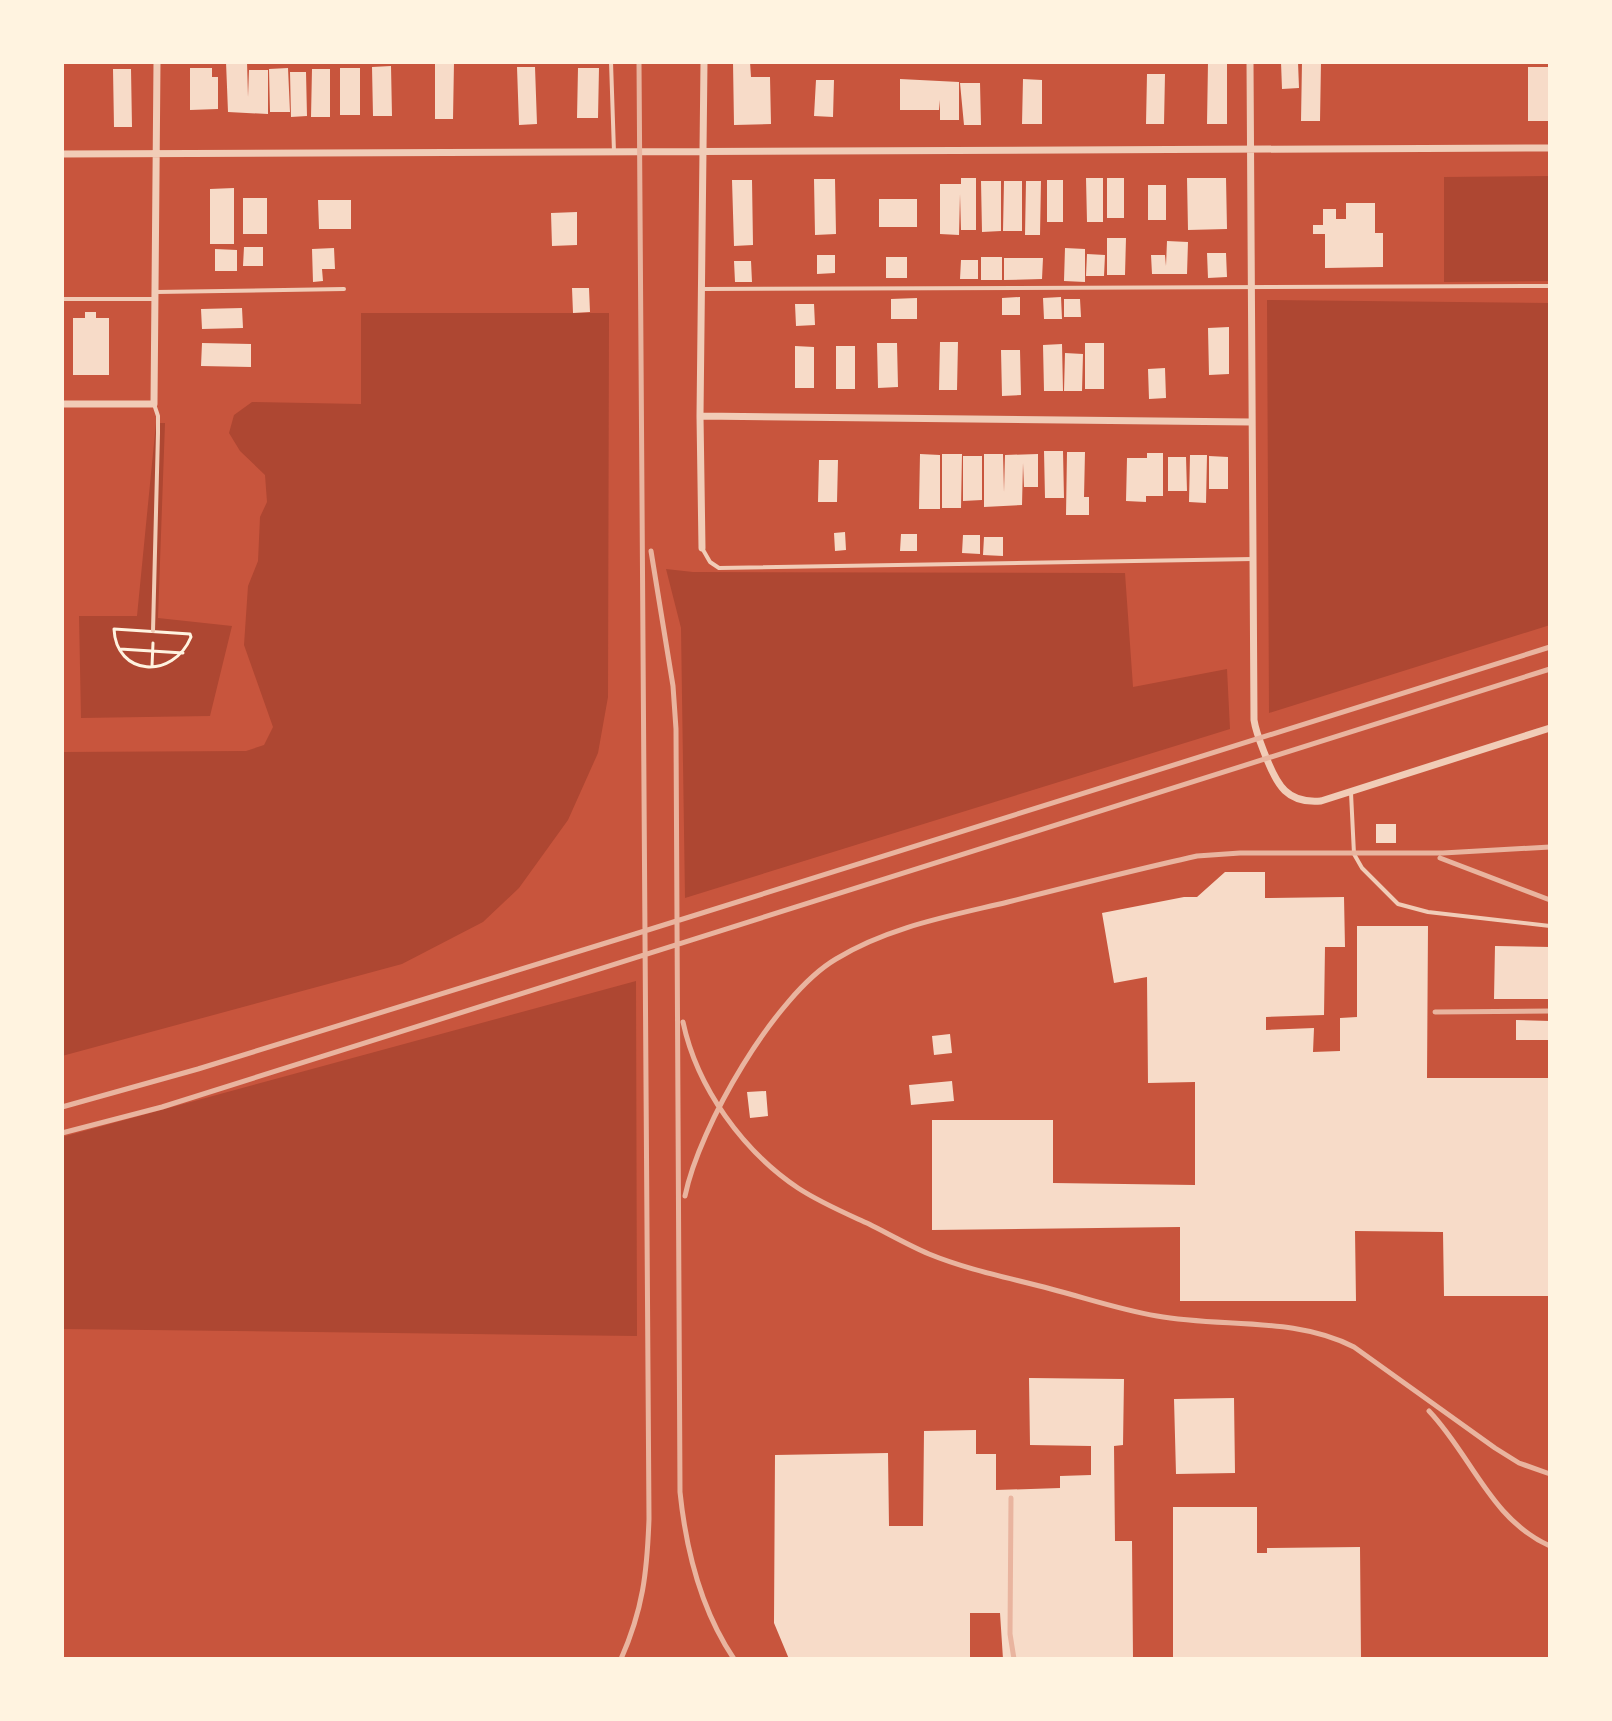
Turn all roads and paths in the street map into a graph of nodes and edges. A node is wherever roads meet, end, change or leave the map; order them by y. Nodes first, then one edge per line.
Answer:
1 (157, 62) edge
2 (611, 62) edge
3 (704, 62) edge
4 (1250, 62) edge
5 (1550, 148) edge
6 (1250, 149) junction
7 (705, 152) junction
8 (614, 153) junction
9 (62, 154) edge
10 (158, 154) junction
11 (1250, 286) junction
12 (1550, 286) edge
13 (344, 289) dead end
14 (702, 289) junction
15 (154, 296) junction
16 (62, 299) edge
17 (62, 404) edge
18 (154, 404) junction
19 (700, 416) junction
20 (1251, 422) junction
21 (702, 548) joint
22 (1253, 559) junction
23 (153, 631) junction
24 (120, 649) junction
25 (153, 650) junction
26 (183, 653) junction
27 (152, 666) junction
28 (1550, 728) edge
29 (1351, 793) junction
30 (1550, 926) edge

1 - 10 street
2 - 8 lane
3 - 7 street
4 - 6 street
5 - 6 street
6 - 7 street
6 - 11 street
7 - 8 street
7 - 14 street
8 - 10 street
9 - 10 street
10 - 15 street
11 - 12 lane
11 - 14 lane
11 - 20 street
13 - 15 lane
14 - 19 street
15 - 16 lane
15 - 18 street
17 - 18 street
18 - 23 lane
19 - 20 street
19 - 21 street
20 - 22 street
21 - 22 lane
22 - 29 street
23 - 24 path
23 - 25 path
23 - 26 path
24 - 25 path
24 - 27 path
25 - 26 path
25 - 27 path
26 - 27 path
28 - 29 street
29 - 30 lane

